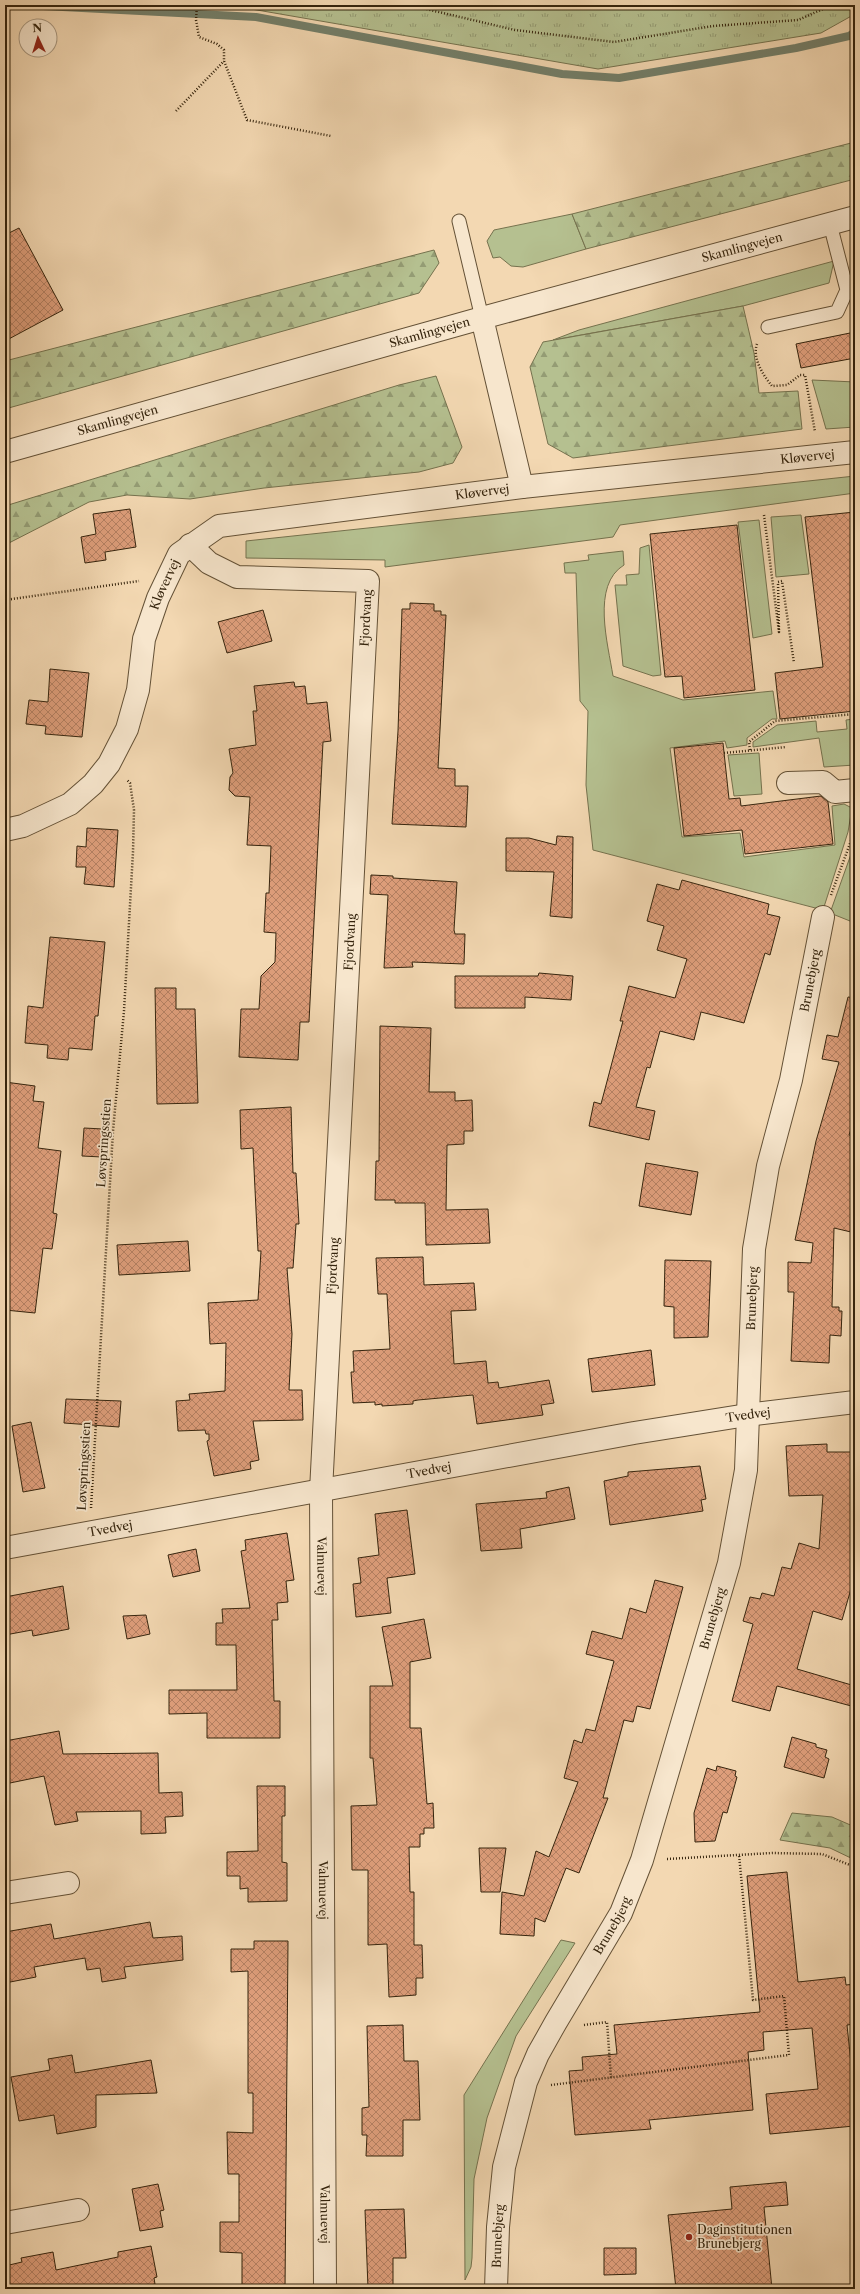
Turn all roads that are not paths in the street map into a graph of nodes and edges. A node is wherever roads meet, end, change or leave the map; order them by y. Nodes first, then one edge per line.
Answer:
1 (855, 217) edge
2 (459, 221) dead end
3 (830, 224) junction
4 (482, 318) junction
5 (768, 328) road end
6 (5, 452) edge
7 (855, 452) edge
8 (522, 487) junction
9 (190, 545) junction
10 (788, 783) dead end
11 (855, 790) edge
12 (5, 830) edge
13 (823, 918) road end
14 (855, 1402) edge
15 (747, 1415) junction
16 (321, 1491) junction
17 (5, 1548) edge
18 (68, 1883) dead end
19 (5, 1893) edge
20 (78, 2210) dead end
21 (5, 2223) edge
22 (325, 2289) edge
23 (496, 2289) edge

1 - 3 street, Skamlingvejen
2 - 4 lane
3 - 4 street, Skamlingvejen
3 - 5 lane
4 - 6 street, Skamlingvejen
4 - 8 street, Kløvervej
7 - 8 street, Kløvervej
8 - 9 street, Kløvervej
9 - 12 street, Kløvervej
9 - 16 street, Fjordvang
10 - 11 street
13 - 15 street, Brunebjerg
14 - 15 street, Tvedvej
15 - 16 street, Tvedvej
15 - 23 street, Brunebjerg
16 - 17 street, Tvedvej
16 - 22 street, Valmuevej
18 - 19 street
20 - 21 street

